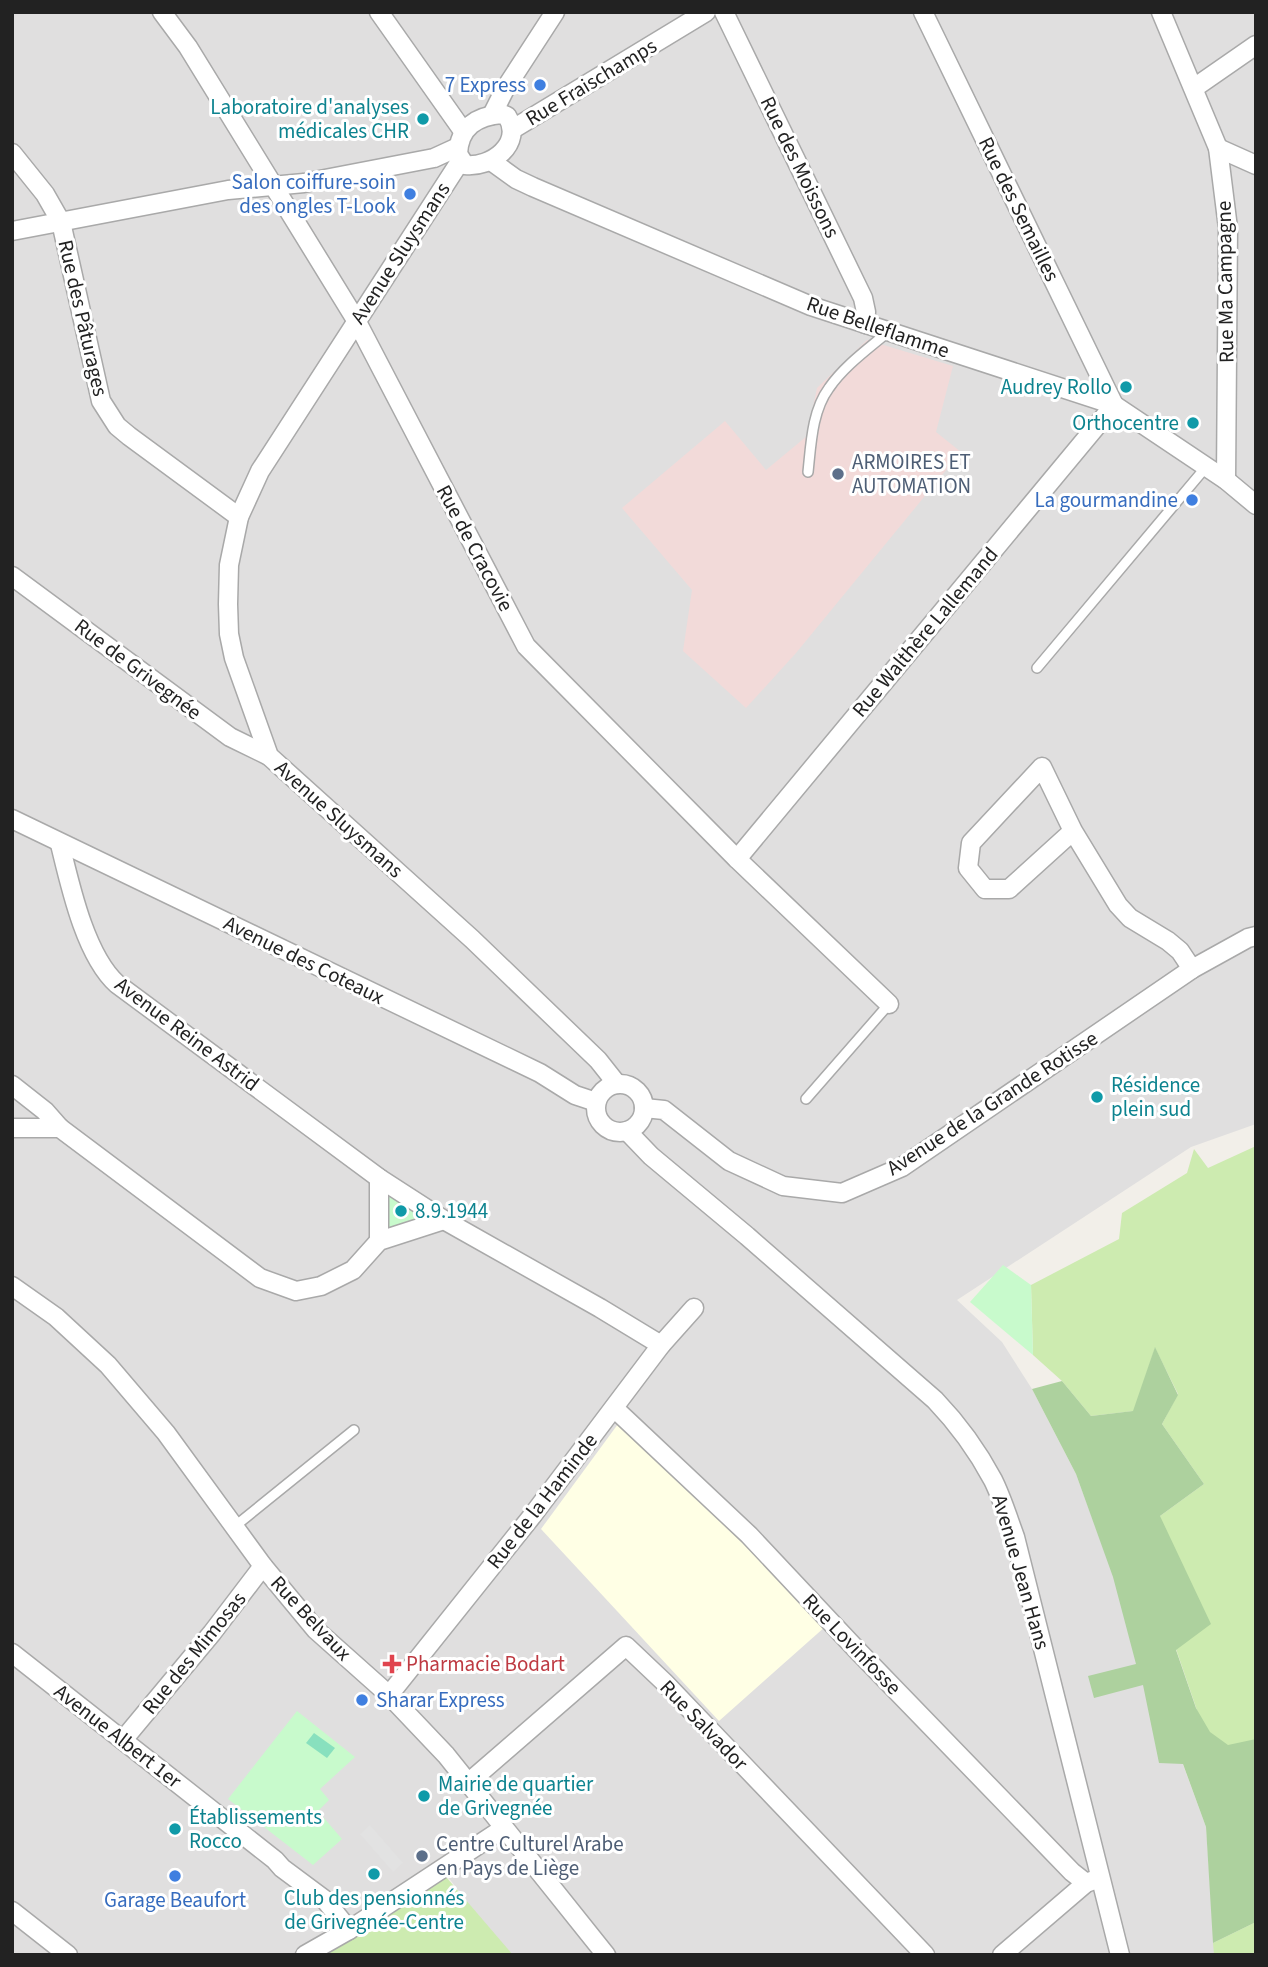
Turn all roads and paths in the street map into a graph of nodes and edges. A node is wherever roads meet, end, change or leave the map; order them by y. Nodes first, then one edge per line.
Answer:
1 (162, 12) edge
2 (379, 12) edge
3 (555, 12) edge
4 (706, 12) edge
5 (724, 12) edge
6 (923, 12) edge
7 (1161, 12) edge
8 (1256, 46) edge
9 (1194, 88) junction
10 (492, 115) junction
11 (513, 129) junction
12 (461, 146) junction
13 (1218, 148) junction
14 (12, 153) edge
15 (491, 162) junction
16 (1256, 165) edge
17 (272, 184) junction
18 (61, 222) junction
19 (12, 232) edge
20 (356, 320) junction
21 (865, 324) junction
22 (888, 332) junction
23 (1114, 405) junction
24 (1206, 467) junction
25 (808, 472) dead end
26 (1226, 480) junction
27 (1256, 505) edge
28 (239, 517) junction
29 (12, 576) edge
30 (1037, 668) dead end
31 (269, 756) junction
32 (12, 819) edge
33 (1073, 831) junction
34 (60, 844) junction
35 (737, 859) junction
36 (1256, 936) edge
37 (1192, 970) junction
38 (889, 1004) joint
39 (617, 1084) junction
40 (15, 1088) edge
41 (806, 1099) dead end
42 (596, 1102) junction
43 (644, 1108) junction
44 (14, 1127) edge
45 (60, 1128) junction
46 (627, 1131) junction
47 (379, 1178) junction
48 (444, 1220) junction
49 (379, 1241) junction
50 (12, 1286) edge
51 (694, 1307) dead end
52 (662, 1345) junction
53 (614, 1408) junction
54 (354, 1430) dead end
55 (234, 1527) junction
56 (263, 1566) junction
57 (12, 1653) edge
58 (389, 1695) junction
59 (123, 1740) junction
60 (468, 1783) junction
61 (504, 1828) junction
62 (1093, 1881) junction
63 (12, 1911) edge
64 (349, 1930) junction
65 (68, 1955) edge
66 (305, 1955) edge
67 (606, 1955) edge
68 (925, 1955) edge
69 (1002, 1955) edge
70 (1120, 1955) edge

1 - 17 street, Rue de Cracovie
2 - 12 street
3 - 10 street
4 - 11 street, Rue Fraischamps
5 - 21 street, Rue des Moissons
6 - 23 street, Rue des Semailles
7 - 9 street, Rue Ma Campagne
8 - 9 street
9 - 13 street, Rue Ma Campagne
10 - 11 street
10 - 12 street
11 - 15 street
12 - 15 street
12 - 17 street
12 - 20 street, Avenue Sluysmans
13 - 16 street
13 - 26 street, Rue Ma Campagne
14 - 18 street, Rue des Pâturages
15 - 21 street, Rue Belleflamme
17 - 18 street
17 - 20 street, Rue de Cracovie
18 - 19 street
18 - 28 street, Rue des Pâturages
20 - 28 street, Avenue Sluysmans
20 - 35 street, Rue de Cracovie
21 - 22 street, Rue Belleflamme
22 - 23 street, Rue Belleflamme
22 - 25 lane
23 - 24 street, Rue Belleflamme
23 - 35 street, Rue Walthère Lallemand
24 - 26 street, Rue Belleflamme
24 - 30 lane
26 - 27 street, Rue Belleflamme
28 - 31 street, Avenue Sluysmans
29 - 31 street, Rue de Grivegnée
31 - 39 street, Avenue Sluysmans
32 - 34 street, Avenue des Coteaux
33 - 33 street
33 - 37 street
34 - 42 street, Avenue des Coteaux
34 - 47 street, Avenue Reine Astrid
35 - 38 street, Rue de Cracovie
36 - 37 street, Avenue de la Grande Rotisse
37 - 43 street, Avenue de la Grande Rotisse
38 - 41 lane
39 - 42 street
39 - 43 street
40 - 44 street
40 - 45 street
42 - 46 street
43 - 46 street
44 - 45 street
45 - 49 street
46 - 62 street, Avenue Jean Hans
47 - 48 street, Avenue Reine Astrid
47 - 49 street
48 - 49 street
48 - 52 street, Avenue Reine Astrid
50 - 55 street, Rue Belvaux
51 - 52 street, Rue de la Haminde
52 - 53 street, Rue de la Haminde
53 - 58 street, Rue de la Haminde
53 - 62 street, Rue Lovinfosse
54 - 55 lane
55 - 56 street, Rue Belvaux
56 - 58 street, Rue Belvaux
56 - 59 street, Rue des Mimosas
57 - 59 street, Avenue Albert 1er
58 - 60 street, Rue Belvaux
59 - 64 street, Avenue Albert 1er
60 - 61 street, Rue Belvaux
60 - 68 street, Rue Salvador
61 - 64 street
61 - 67 street, Rue Belvaux
62 - 69 street
62 - 70 street, Avenue Jean Hans
63 - 65 street
64 - 66 street

